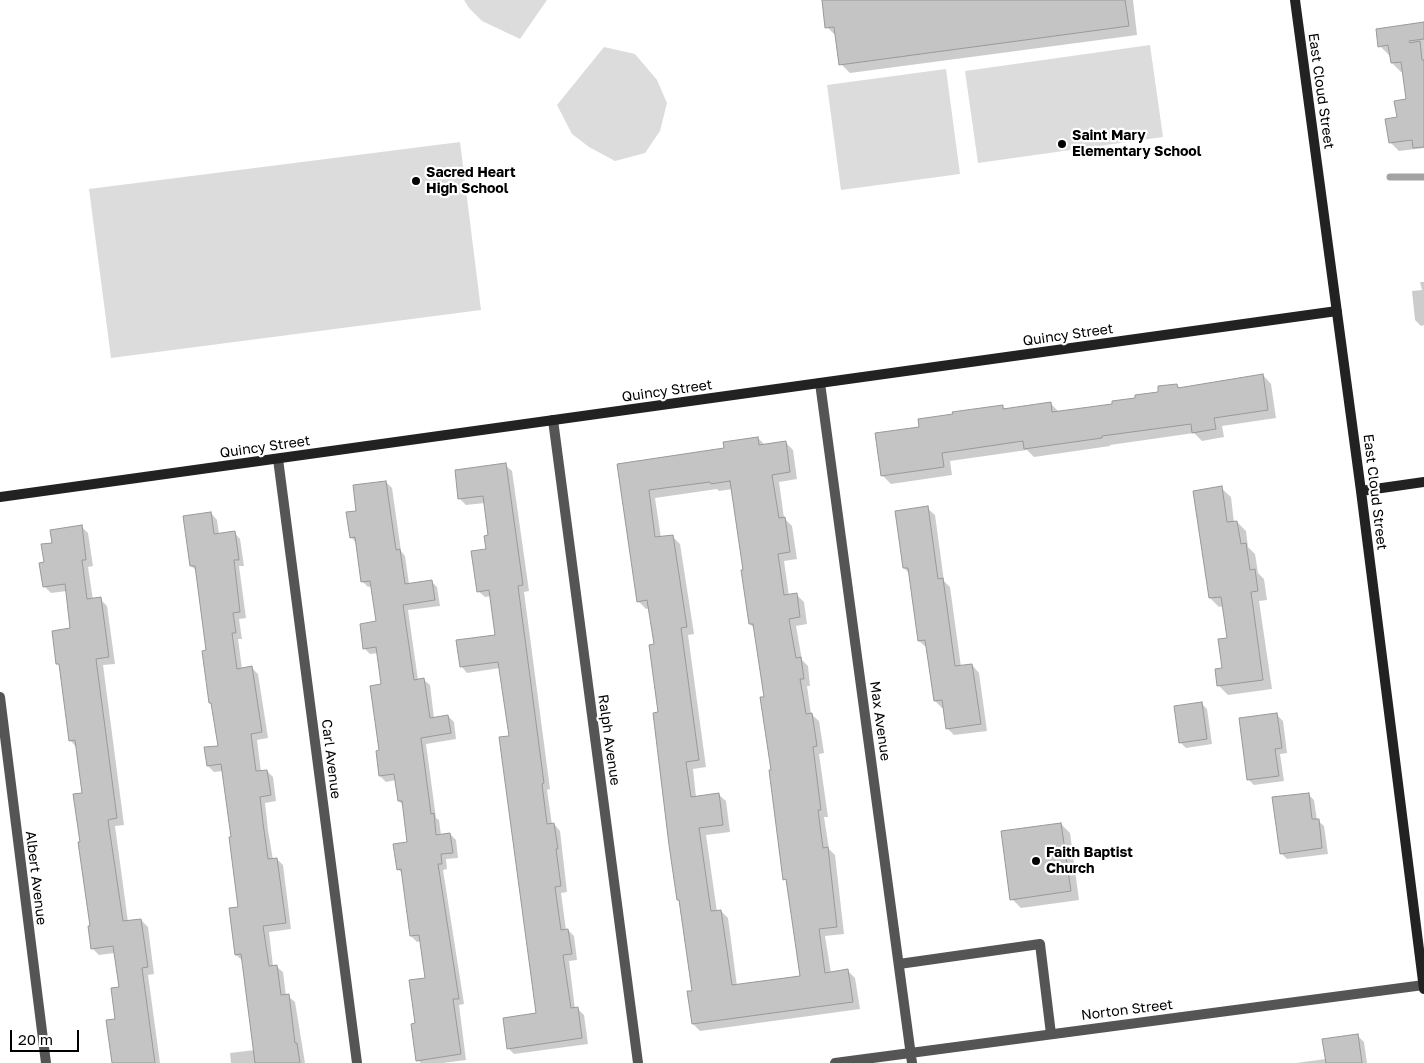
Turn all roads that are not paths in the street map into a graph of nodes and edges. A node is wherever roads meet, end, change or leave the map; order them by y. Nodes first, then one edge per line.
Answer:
1 (1294, 0) edge
2 (1337, 311) junction
3 (820, 383) junction
4 (553, 420) junction
5 (278, 459) junction
6 (1424, 482) edge
7 (1361, 491) junction
8 (0, 497) edge
9 (0, 697) edge
10 (899, 964) junction
11 (1424, 987) edge
12 (1051, 1034) junction
13 (911, 1052) junction
14 (46, 1063) edge
15 (357, 1063) edge
16 (638, 1063) edge
17 (835, 1063) edge
18 (912, 1063) edge

1 - 2 street, East Cloud Street
2 - 3 street, Quincy Street
2 - 7 street, East Cloud Street
3 - 4 street, Quincy Street
3 - 10 street, Max Avenue
4 - 5 street, Quincy Street
4 - 16 street, Ralph Avenue
5 - 8 street, Quincy Street
5 - 15 street, Carl Avenue
6 - 7 street
7 - 11 street, East Cloud Street
9 - 14 street, Albert Avenue
10 - 12 street
10 - 13 street, Max Avenue
11 - 12 street, Norton Street
12 - 13 street, Norton Street
13 - 17 street, Norton Street
13 - 18 street, Max Avenue

